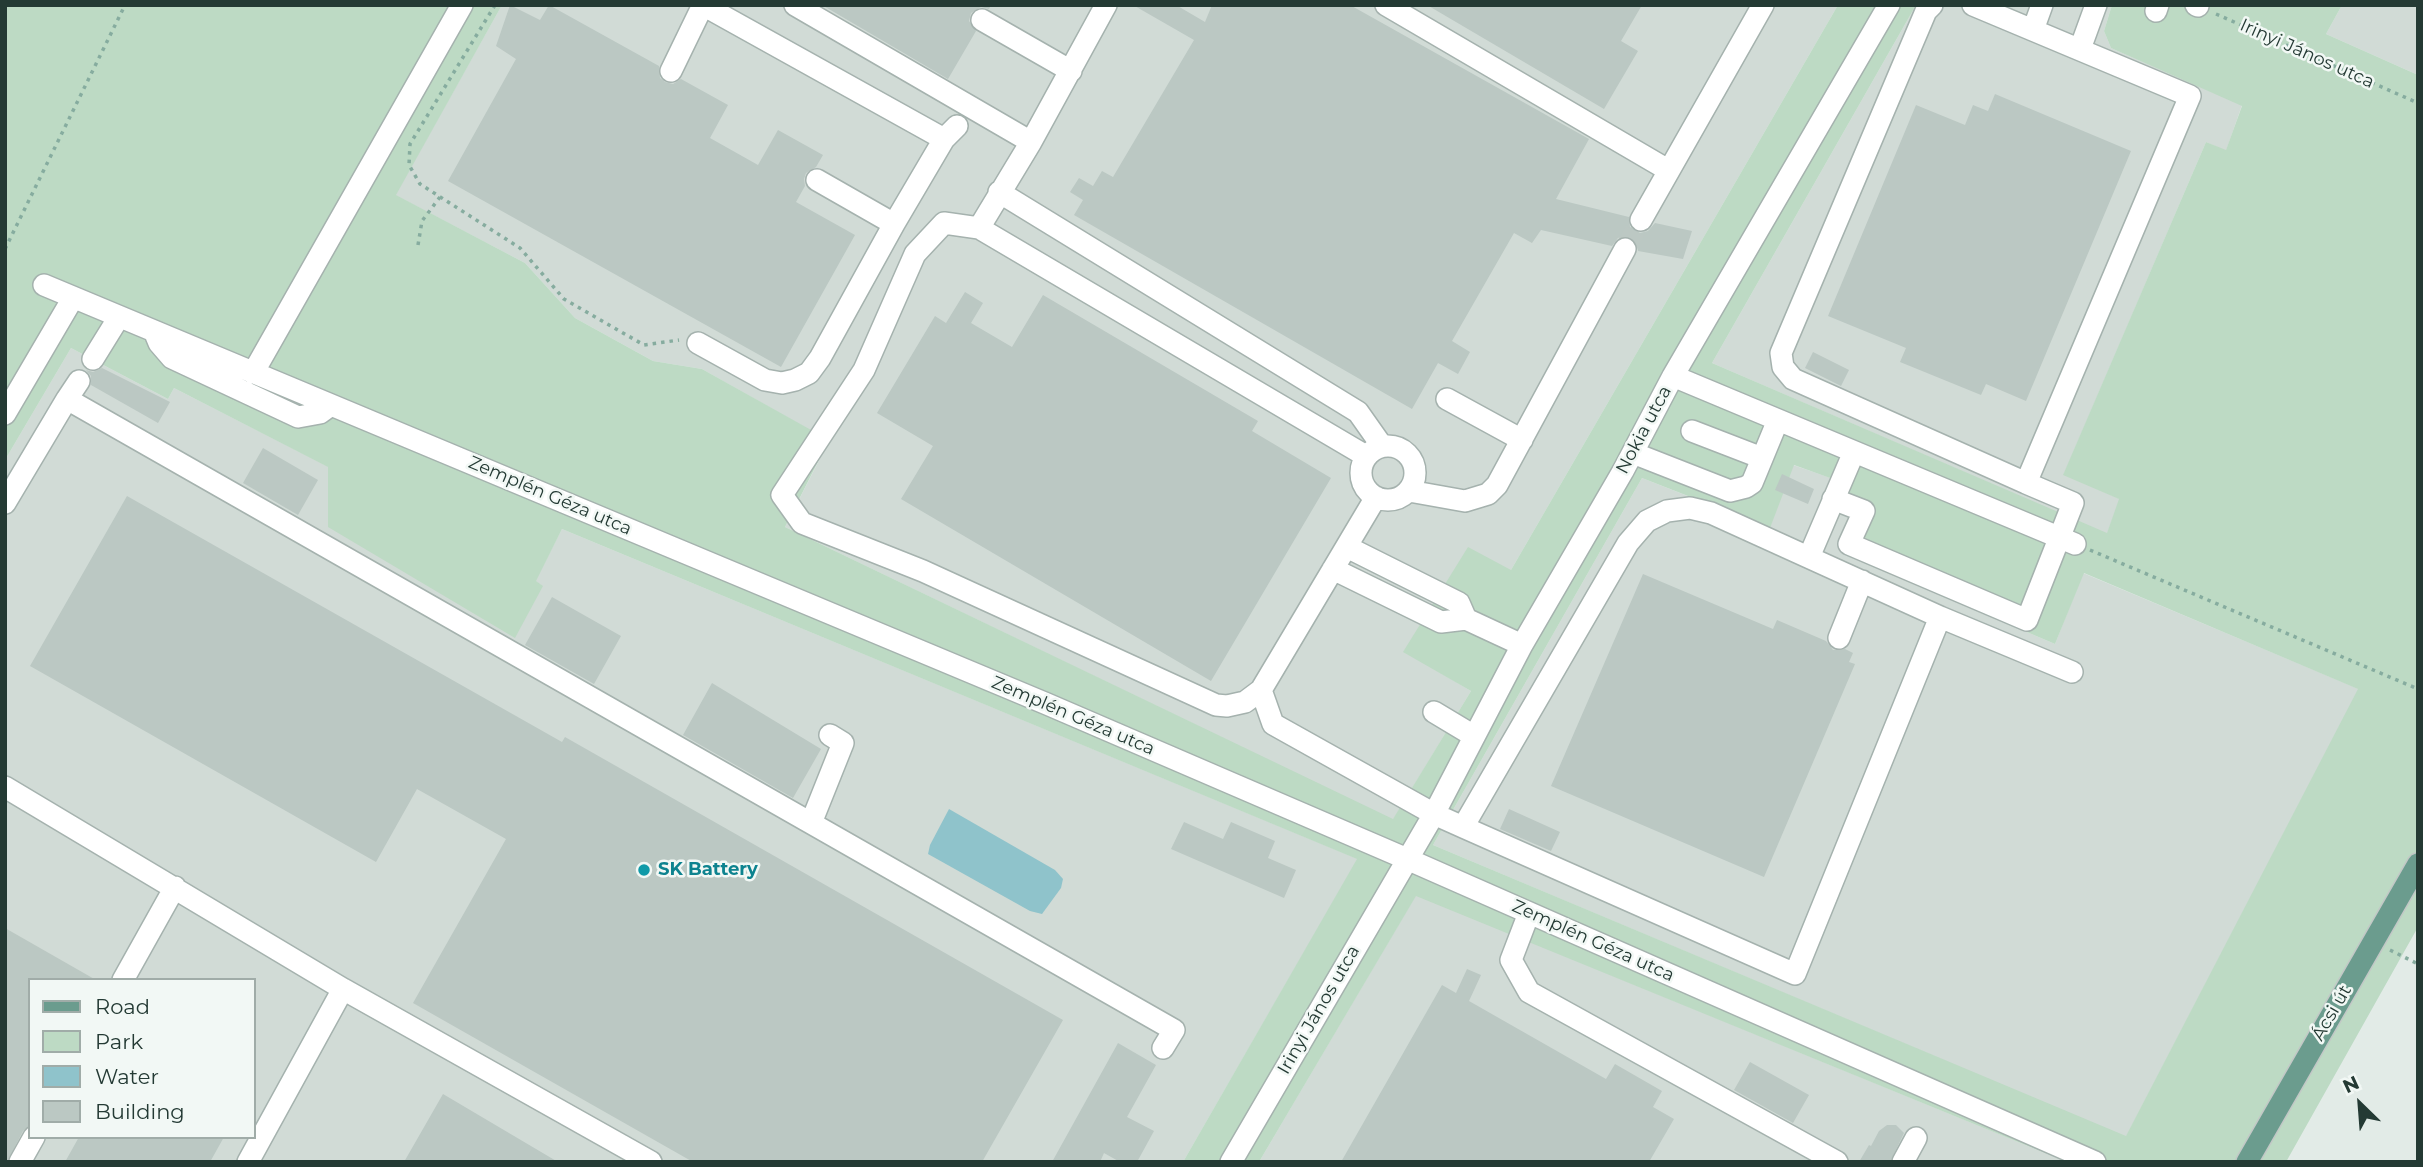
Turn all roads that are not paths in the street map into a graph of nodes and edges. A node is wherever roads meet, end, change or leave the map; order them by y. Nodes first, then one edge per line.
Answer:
1 (462, 5) edge
2 (703, 5) edge
3 (795, 5) edge
4 (1106, 5) edge
5 (1386, 5) edge
6 (1763, 5) edge
7 (1889, 5) edge
8 (1932, 5) edge
9 (1973, 5) edge
10 (2042, 5) edge
11 (2096, 5) edge
12 (982, 20) dead end
13 (2033, 30) junction
14 (2080, 49) junction
15 (671, 71) dead end
16 (1071, 71) junction
17 (1031, 142) junction
18 (1668, 170) junction
19 (817, 180) dead end
20 (999, 192) junction
21 (1641, 220) tunnel mouth
22 (894, 224) junction
23 (979, 228) junction
24 (1625, 249) tunnel mouth
25 (44, 285) dead end
26 (73, 298) junction
27 (119, 317) junction
28 (153, 331) junction
29 (1241, 342) junction
30 (698, 343) road end
31 (93, 359) dead end
32 (253, 373) junction
33 (1224, 373) junction
34 (1673, 376) junction
35 (79, 381) dead end
36 (67, 399) junction
37 (1447, 399) dead end
38 (331, 405) junction
39 (5, 414) edge
40 (1778, 420) junction
41 (1692, 430) dead end
42 (1522, 440) junction
43 (1374, 451) junction
44 (1854, 452) junction
45 (1633, 453) junction
46 (1762, 458) junction
47 (2026, 483) junction
48 (1409, 491) junction
49 (1376, 497) junction
50 (1833, 499) junction
51 (5, 503) edge
52 (2067, 541) junction
53 (1347, 547) junction
54 (1809, 557) junction
55 (1333, 569) junction
56 (2023, 569) dead end
57 (2043, 578) junction
58 (1862, 581) junction
59 (1940, 617) junction
60 (1466, 619) junction
61 (1839, 638) dead end
62 (1522, 645) junction
63 (2072, 672) dead end
64 (1261, 690) junction
65 (1434, 712) dead end
66 (830, 735) dead end
67 (1474, 736) junction
68 (5, 787) edge
69 (1434, 814) junction
70 (811, 823) junction
71 (1463, 827) junction
72 (1407, 859) junction
73 (2418, 864) edge
74 (175, 887) junction
75 (1529, 913) junction
76 (124, 978) edge
77 (343, 989) junction
78 (1163, 1048) dead end
79 (1916, 1138) dead end
80 (33, 1139) edge
81 (20, 1162) edge
82 (248, 1162) edge
83 (651, 1162) edge
84 (1231, 1162) edge
85 (1837, 1162) edge
86 (1903, 1162) edge
87 (2095, 1162) edge
88 (2247, 1162) edge

1 - 32 street
2 - 15 street
2 - 22 street
3 - 17 street
4 - 16 street
5 - 18 street
6 - 18 street
7 - 34 street, Nokia utca
8 - 47 street
9 - 13 street
10 - 13 street
11 - 14 street
12 - 16 street
13 - 14 street
14 - 47 street
16 - 17 street
17 - 20 street
18 - 21 street
19 - 22 street
20 - 23 street
20 - 29 street
22 - 30 street
23 - 33 street
23 - 64 street
24 - 42 street
25 - 26 street, Zemplén Géza utca
26 - 27 street, Zemplén Géza utca
26 - 39 street
27 - 28 street, Zemplén Géza utca
27 - 31 street
28 - 32 street, Zemplén Géza utca
28 - 38 street
29 - 33 street
29 - 43 street
32 - 38 street, Zemplén Géza utca
33 - 43 street
34 - 40 street
34 - 45 street, Nokia utca
35 - 36 street
36 - 51 street
36 - 70 street
37 - 42 street
38 - 72 street, Zemplén Géza utca
40 - 44 street
40 - 46 street
41 - 46 street
42 - 48 street
43 - 48 street
43 - 49 street
44 - 50 street
44 - 52 street
45 - 46 street
45 - 62 street, Nokia utca
47 - 52 street
48 - 49 street
49 - 53 street
50 - 54 street
50 - 57 street
52 - 57 street
53 - 55 street
53 - 60 street
54 - 58 street
54 - 71 street
55 - 60 street
55 - 64 street
56 - 57 street
58 - 59 street
58 - 61 street
59 - 63 street
59 - 71 street
60 - 62 street
62 - 67 street, Nokia utca
64 - 69 street
65 - 67 street
66 - 70 street
67 - 69 street, Nokia utca
68 - 74 street
69 - 71 street
69 - 72 street, Nokia utca
70 - 78 street
72 - 75 street, Zemplén Géza utca
72 - 84 street, Irinyi János utca
73 - 88 main road, Ácsi út
74 - 76 street
74 - 77 street
75 - 85 street
75 - 87 street, Zemplén Géza utca
77 - 82 street
77 - 83 street
79 - 86 street
80 - 81 street

